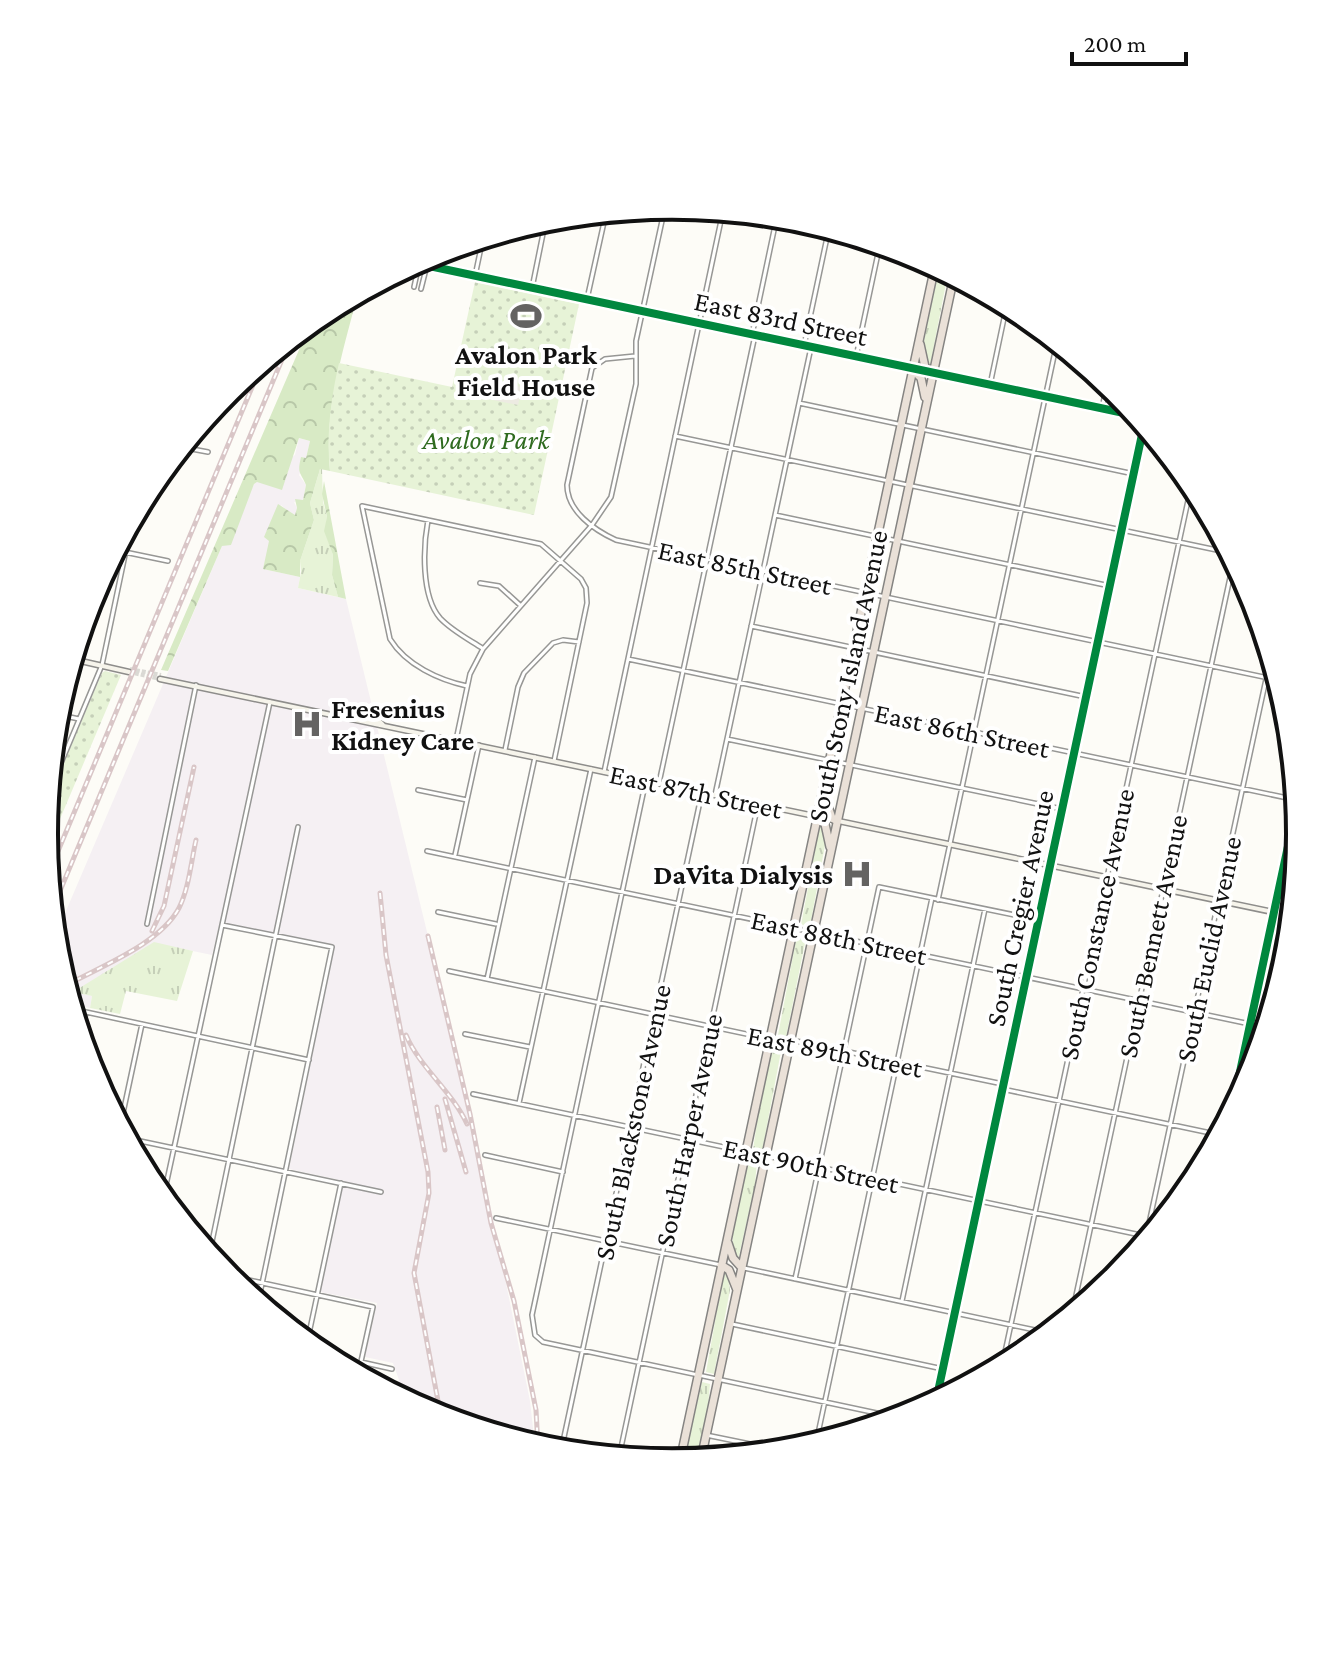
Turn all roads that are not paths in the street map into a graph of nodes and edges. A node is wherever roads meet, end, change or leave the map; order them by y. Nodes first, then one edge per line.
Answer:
1 (662, 220) edge
2 (721, 222) edge
3 (604, 224) edge
4 (774, 229) edge
5 (543, 234) edge
6 (826, 240) edge
7 (480, 251) edge
8 (878, 256) edge
9 (437, 267) edge
10 (425, 272) edge
11 (415, 276) edge
12 (475, 276) junction
13 (932, 278) edge
14 (414, 287) dead end
15 (952, 287) edge
16 (532, 288) junction
17 (421, 289) dead end
18 (587, 299) junction
19 (643, 311) junction
20 (1004, 318) edge
21 (699, 323) junction
22 (753, 335) junction
23 (919, 336) junction
24 (807, 346) junction
25 (1055, 354) edge
26 (635, 356) junction
27 (856, 357) junction
28 (912, 369) junction
29 (933, 373) junction
30 (990, 385) junction
31 (1046, 397) junction
32 (1104, 398) edge
33 (799, 403) junction
34 (926, 403) junction
35 (1102, 409) junction
36 (1118, 412) edge
37 (900, 425) junction
38 (921, 429) junction
39 (675, 436) junction
40 (1141, 438) edge
41 (731, 447) junction
42 (194, 449) edge
43 (208, 452) dead end
44 (1034, 453) junction
45 (787, 459) junction
46 (1134, 474) junction
47 (888, 481) junction
48 (909, 485) junction
49 (1188, 501) edge
50 (1022, 508) junction
51 (775, 515) junction
52 (428, 520) junction
53 (592, 525) junction
54 (1122, 530) junction
55 (876, 536) junction
56 (897, 541) junction
57 (1179, 542) junction
58 (652, 547) junction
59 (1216, 550) edge
60 (126, 552) edge
61 (126, 553) edge
62 (707, 559) junction
63 (168, 561) dead end
64 (561, 561) junction
65 (1010, 564) junction
66 (763, 571) junction
67 (1230, 578) edge
68 (480, 583) dead end
69 (1110, 586) junction
70 (865, 592) junction
71 (885, 597) junction
72 (521, 606) junction
73 (998, 621) junction
74 (751, 626) junction
75 (579, 642) junction
76 (1098, 642) junction
77 (853, 648) junction
78 (483, 649) junction
79 (873, 652) junction
80 (1155, 653) junction
81 (628, 659) junction
82 (83, 661) edge
83 (102, 665) junction
84 (1210, 665) junction
85 (130, 670) tunnel mouth
86 (684, 671) junction
87 (986, 676) junction
88 (160, 677) tunnel mouth
89 (1265, 677) edge
90 (1266, 680) edge
91 (739, 683) junction
92 (196, 685) junction
93 (467, 686) junction
94 (1086, 697) junction
95 (271, 701) junction
96 (841, 704) junction
97 (861, 709) junction
98 (69, 717) edge
99 (79, 719) junction
100 (974, 732) junction
101 (727, 739) junction
102 (456, 740) junction
103 (479, 745) junction
104 (505, 751) junction
105 (1074, 753) junction
106 (535, 757) junction
107 (63, 759) edge
108 (829, 760) junction
109 (554, 761) junction
110 (849, 764) junction
111 (1130, 765) junction
112 (591, 769) junction
113 (604, 772) junction
114 (1186, 777) junction
115 (646, 780) junction
116 (659, 783) junction
117 (962, 788) junction
118 (1242, 789) junction
119 (418, 790) dead end
120 (702, 792) junction
121 (823, 793) junction
122 (715, 795) junction
123 (1285, 799) edge
124 (467, 800) junction
125 (758, 804) junction
126 (1062, 809) junction
127 (818, 817) junction
128 (837, 821) junction
129 (298, 827) dead end
130 (950, 844) junction
131 (427, 851) dead end
132 (830, 851) junction
133 (455, 856) junction
134 (1285, 857) edge
135 (1050, 865) junction
136 (510, 868) junction
137 (1106, 877) junction
138 (567, 880) junction
139 (1162, 889) junction
140 (623, 892) junction
141 (932, 898) junction
142 (938, 900) junction
143 (1218, 900) junction
144 (678, 904) junction
145 (985, 909) junction
146 (438, 912) dead end
147 (1274, 912) junction
148 (1281, 914) edge
149 (734, 915) junction
150 (1039, 920) junction
151 (147, 924) dead end
152 (498, 924) junction
153 (222, 925) junction
154 (793, 928) junction
155 (813, 932) junction
156 (277, 936) junction
157 (867, 944) junction
158 (920, 955) junction
159 (973, 966) junction
160 (449, 971) dead end
161 (1026, 977) junction
162 (487, 979) junction
163 (1082, 989) junction
164 (542, 991) junction
165 (1138, 1001) junction
166 (599, 1003) junction
167 (86, 1012) edge
168 (1194, 1012) junction
169 (655, 1015) junction
170 (142, 1024) junction
171 (1250, 1024) junction
172 (710, 1026) junction
173 (465, 1034) dead end
174 (198, 1036) junction
175 (770, 1039) junction
176 (791, 1040) junction
177 (530, 1047) junction
178 (254, 1048) junction
179 (844, 1051) junction
180 (1243, 1059) edge
181 (309, 1060) junction
182 (897, 1062) junction
183 (950, 1073) junction
184 (1003, 1087) junction
185 (473, 1094) dead end
186 (1058, 1101) junction
187 (519, 1103) junction
188 (124, 1111) edge
189 (1114, 1113) junction
190 (575, 1115) junction
191 (1171, 1125) junction
192 (631, 1127) junction
193 (1209, 1133) edge
194 (686, 1139) junction
195 (140, 1141) edge
196 (174, 1148) junction
197 (745, 1151) junction
198 (485, 1155) dead end
199 (766, 1156) junction
200 (230, 1160) junction
201 (819, 1167) junction
202 (285, 1172) junction
203 (563, 1172) junction
204 (873, 1178) junction
205 (167, 1183) edge
206 (341, 1183) junction
207 (926, 1190) junction
208 (381, 1192) dead end
209 (979, 1201) junction
210 (1035, 1213) junction
211 (1152, 1216) edge
212 (496, 1218) dead end
213 (1091, 1224) junction
214 (551, 1229) junction
215 (1138, 1235) edge
216 (727, 1237) junction
217 (212, 1241) edge
218 (606, 1241) junction
219 (662, 1252) junction
220 (721, 1265) junction
221 (742, 1268) junction
222 (795, 1279) junction
223 (251, 1281) edge
224 (262, 1283) junction
225 (261, 1290) edge
226 (737, 1290) junction
227 (849, 1290) junction
228 (317, 1295) junction
229 (1076, 1297) edge
230 (902, 1301) junction
231 (955, 1313) junction
232 (730, 1323) junction
233 (1011, 1325) junction
234 (310, 1330) edge
235 (1034, 1330) edge
236 (837, 1346) junction
237 (583, 1350) junction
238 (1006, 1350) edge
239 (361, 1362) joint
240 (639, 1362) junction
241 (392, 1369) dead end
242 (943, 1369) junction
243 (698, 1375) junction
244 (718, 1379) junction
245 (939, 1387) edge
246 (825, 1402) junction
247 (875, 1413) edge
248 (819, 1430) edge
249 (706, 1435) junction
250 (564, 1438) edge
251 (747, 1443) edge
252 (621, 1446) edge
253 (703, 1447) edge
254 (683, 1448) edge

1 - 19 street
2 - 21 street
3 - 18 street
4 - 22 street
5 - 16 street
6 - 24 street
7 - 12 street
8 - 27 street
9 - 12 main road, East 83rd Street
10 - 17 street
11 - 14 street
12 - 16 main road, East 83rd Street
13 - 23 highway, South Stony Island Avenue
15 - 29 highway, South Stony Island Avenue
16 - 18 main road, East 83rd Street
18 - 19 main road, East 83rd Street
19 - 21 main road, East 83rd Street
19 - 26 street
20 - 30 street
21 - 22 main road, East 83rd Street
21 - 39 street
22 - 24 main road, East 83rd Street
22 - 41 street
23 - 28 highway, South Stony Island Avenue
23 - 29 highway
24 - 27 main road, East 83rd Street
24 - 33 street
25 - 31 street
26 - 53 street
26 - 53 street
27 - 28 main road, East 83rd Street
28 - 29 main road, East 83rd Street
28 - 34 highway
28 - 37 highway, South Stony Island Avenue
29 - 30 main road, East 83rd Street
29 - 34 highway, South Stony Island Avenue
30 - 31 main road, East 83rd Street
31 - 35 main road, East 83rd Street
31 - 44 street
32 - 35 street
33 - 37 street
33 - 45 street
34 - 38 highway, South Stony Island Avenue
35 - 36 main road, East 83rd Street
37 - 38 street
37 - 47 highway, South Stony Island Avenue
38 - 44 street
38 - 48 highway, South Stony Island Avenue
39 - 41 street
39 - 58 street
40 - 46 street, South Cregier Avenue
41 - 45 street
41 - 62 street
42 - 43 street
44 - 46 street
44 - 50 street
45 - 47 street
45 - 51 street
46 - 54 street, South Cregier Avenue
47 - 48 street
47 - 55 highway, South Stony Island Avenue
48 - 50 street
48 - 56 highway, South Stony Island Avenue
49 - 57 street, South Constance Avenue
50 - 54 street
50 - 65 street
51 - 55 street
51 - 66 street
52 - 64 street
52 - 78 street
52 - 93 street
53 - 58 street, East 85th Street
53 - 64 street
54 - 57 street
54 - 69 street, South Cregier Avenue
55 - 56 street
55 - 70 highway, South Stony Island Avenue
56 - 65 street
56 - 71 highway, South Stony Island Avenue
57 - 59 street
57 - 80 street, South Constance Avenue
58 - 62 street, East 85th Street
58 - 81 street
60 - 63 street
61 - 83 street
62 - 66 street, East 85th Street
62 - 86 street
64 - 72 street
64 - 75 street
65 - 69 street
65 - 73 street
66 - 70 street, East 85th Street
66 - 74 street
67 - 84 street, South Bennett Avenue
68 - 72 street
69 - 76 street, South Cregier Avenue
70 - 71 street, East 85th Street
70 - 77 highway, South Stony Island Avenue
71 - 73 street, East 85th Street
71 - 79 highway, South Stony Island Avenue
72 - 78 street
73 - 76 street, East 85th Street
73 - 87 street
74 - 77 street
74 - 91 street
75 - 104 street
75 - 109 street
76 - 80 street, East 85th Street
76 - 94 street, South Cregier Avenue
77 - 79 street
77 - 96 highway, South Stony Island Avenue
78 - 93 street
79 - 87 street
79 - 97 highway, South Stony Island Avenue
80 - 84 street, East 85th Street
80 - 111 street, South Constance Avenue
81 - 86 street, East 86th Street
81 - 113 street
82 - 83 main road
83 - 85 main road
83 - 99 street
84 - 89 street, East 85th Street
84 - 114 street, South Bennett Avenue
86 - 91 street, East 86th Street
86 - 116 street
87 - 94 street
87 - 100 street
88 - 92 main road, East 87th Street
90 - 118 street, South Euclid Avenue
91 - 96 street, East 86th Street
91 - 101 street
92 - 95 main road, East 87th Street
92 - 151 street
93 - 102 street
94 - 105 street, South Cregier Avenue
95 - 102 main road, East 87th Street
95 - 153 street
96 - 97 street, East 86th Street
96 - 108 highway, South Stony Island Avenue
97 - 100 street, East 86th Street
97 - 110 highway, South Stony Island Avenue
98 - 99 street
99 - 107 street
100 - 105 street, East 86th Street
100 - 117 street
101 - 108 street
101 - 122 street
102 - 103 main road, East 87th Street
103 - 104 main road, East 87th Street
103 - 124 street
104 - 106 main road, East 87th Street
105 - 111 street, East 86th Street
105 - 126 street, South Cregier Avenue
106 - 109 main road, East 87th Street
106 - 136 street
108 - 110 street
108 - 121 highway, South Stony Island Avenue
109 - 112 main road, East 87th Street
110 - 117 street
110 - 128 highway, South Stony Island Avenue
111 - 114 street, East 86th Street
111 - 137 street, South Constance Avenue
112 - 113 main road, East 87th Street
112 - 138 street
113 - 115 main road, East 87th Street
114 - 118 street, East 86th Street
114 - 139 street, South Bennett Avenue
115 - 116 main road, East 87th Street
115 - 140 street
116 - 120 main road, East 87th Street
117 - 126 street
117 - 130 street
118 - 123 street, East 86th Street
118 - 143 street, South Euclid Avenue
119 - 124 street
120 - 122 main road, East 87th Street
120 - 144 street, South Blackstone Avenue
121 - 127 highway, South Stony Island Avenue
121 - 128 highway
122 - 125 main road, East 87th Street
124 - 133 street
125 - 127 main road, East 87th Street
125 - 149 street, South Harper Avenue
126 - 135 street, South Cregier Avenue
127 - 128 main road, East 87th Street
127 - 132 highway
127 - 154 highway, South Stony Island Avenue
128 - 130 main road, East 87th Street
128 - 132 highway, South Stony Island Avenue
129 - 156 street
130 - 135 main road, East 87th Street
130 - 142 street
131 - 133 street, East 88th Street
132 - 155 highway, South Stony Island Avenue
133 - 136 street, East 88th Street
134 - 147 main road
135 - 137 main road, East 87th Street
135 - 150 street, South Cregier Avenue
136 - 138 street, East 88th Street
136 - 152 street
137 - 139 main road, East 87th Street
137 - 163 street, South Constance Avenue
138 - 140 street, East 88th Street
138 - 164 street
139 - 143 main road, East 87th Street
139 - 165 street, South Bennett Avenue
140 - 144 street, East 88th Street
140 - 166 street
141 - 142 street
141 - 157 street
141 - 158 street
142 - 145 street
143 - 147 main road, East 87th Street
143 - 168 street, South Euclid Avenue
144 - 149 street, East 88th Street
144 - 169 street, South Blackstone Avenue
145 - 150 street
145 - 159 street
146 - 152 street
147 - 148 main road, East 87th Street
147 - 171 main road
149 - 154 street, East 88th Street
149 - 172 street, South Harper Avenue
150 - 161 street, South Cregier Avenue
152 - 162 street
153 - 156 street
153 - 174 street
154 - 155 street, East 88th Street
154 - 175 highway, South Stony Island Avenue
155 - 157 street, East 88th Street
155 - 176 highway, South Stony Island Avenue
156 - 178 street
156 - 181 street
157 - 158 street, East 88th Street
157 - 179 street
158 - 159 street, East 88th Street
158 - 182 street
159 - 161 street, East 88th Street
159 - 183 street
160 - 162 street, East 89th Street
161 - 163 street, East 88th Street
161 - 184 street, South Cregier Avenue
162 - 164 street, East 89th Street
163 - 165 street, East 88th Street
163 - 186 street, South Constance Avenue
164 - 166 street, East 89th Street
164 - 177 street
165 - 168 street, East 88th Street
165 - 189 street, South Bennett Avenue
166 - 169 street, East 89th Street
166 - 190 street
167 - 170 street
168 - 171 street, East 88th Street
168 - 191 street, South Euclid Avenue
169 - 172 street, East 89th Street
169 - 192 street, South Blackstone Avenue
170 - 174 street
170 - 188 street
171 - 180 main road
172 - 175 street, East 89th Street
172 - 194 street, South Harper Avenue
173 - 177 street
174 - 178 street
174 - 196 street
175 - 176 street, East 89th Street
175 - 197 highway, South Stony Island Avenue
176 - 179 street, East 89th Street
176 - 199 highway, South Stony Island Avenue
177 - 187 street
178 - 181 street
178 - 200 street
179 - 182 street, East 89th Street
179 - 201 street
181 - 202 street
182 - 183 street, East 89th Street
182 - 204 street
183 - 184 street, East 89th Street
183 - 207 street
184 - 186 street, East 89th Street
184 - 209 street, South Cregier Avenue
185 - 187 street, East 90th Street
186 - 189 street, East 89th Street
186 - 210 street, South Constance Avenue
187 - 190 street, East 90th Street
189 - 191 street, East 89th Street
189 - 213 street, South Bennett Avenue
190 - 192 street, East 90th Street
190 - 203 street
191 - 193 street, East 89th Street
191 - 211 street, South Euclid Avenue
192 - 194 street, East 90th Street
192 - 218 street, South Blackstone Avenue
194 - 197 street, East 90th Street
194 - 219 street, South Harper Avenue
195 - 196 street
196 - 200 street
196 - 205 street
197 - 199 street, East 90th Street
197 - 216 highway, South Stony Island Avenue
198 - 203 street
199 - 201 street, East 90th Street
199 - 221 highway, South Stony Island Avenue
200 - 202 street
200 - 217 street
201 - 204 street, East 90th Street
201 - 222 street
202 - 206 street
202 - 224 street
203 - 214 street
204 - 207 street, East 90th Street
204 - 227 street
206 - 208 street
206 - 228 street
207 - 209 street, East 90th Street
207 - 230 street
209 - 210 street, East 90th Street
209 - 231 street, South Cregier Avenue
210 - 213 street, East 90th Street
210 - 233 street, South Constance Avenue
212 - 214 street
213 - 215 street, East 90th Street
213 - 229 street, South Bennett Avenue
214 - 218 street
214 - 237 street
216 - 220 highway, South Stony Island Avenue
216 - 221 highway
218 - 219 street
218 - 237 street, South Blackstone Avenue
219 - 220 street
219 - 240 street, South Harper Avenue
220 - 221 street
220 - 226 highway
220 - 243 highway, South Stony Island Avenue
221 - 222 street
221 - 226 highway, South Stony Island Avenue
222 - 227 street
223 - 224 street
224 - 225 street
224 - 228 street
226 - 232 highway, South Stony Island Avenue
227 - 230 street
227 - 236 street
228 - 234 street
228 - 239 street
230 - 231 street
231 - 233 street
231 - 242 street, South Cregier Avenue
232 - 236 street
232 - 244 highway, South Stony Island Avenue
233 - 235 street
233 - 238 street, South Constance Avenue
236 - 242 street
236 - 246 street
237 - 240 street
237 - 250 street, South Blackstone Avenue
239 - 241 street
240 - 243 street
240 - 252 street, South Harper Avenue
242 - 245 street, South Cregier Avenue
243 - 244 street
243 - 254 highway, South Stony Island Avenue
244 - 246 street
244 - 249 highway, South Stony Island Avenue
246 - 247 street
246 - 248 street
249 - 251 street
249 - 253 highway, South Stony Island Avenue

